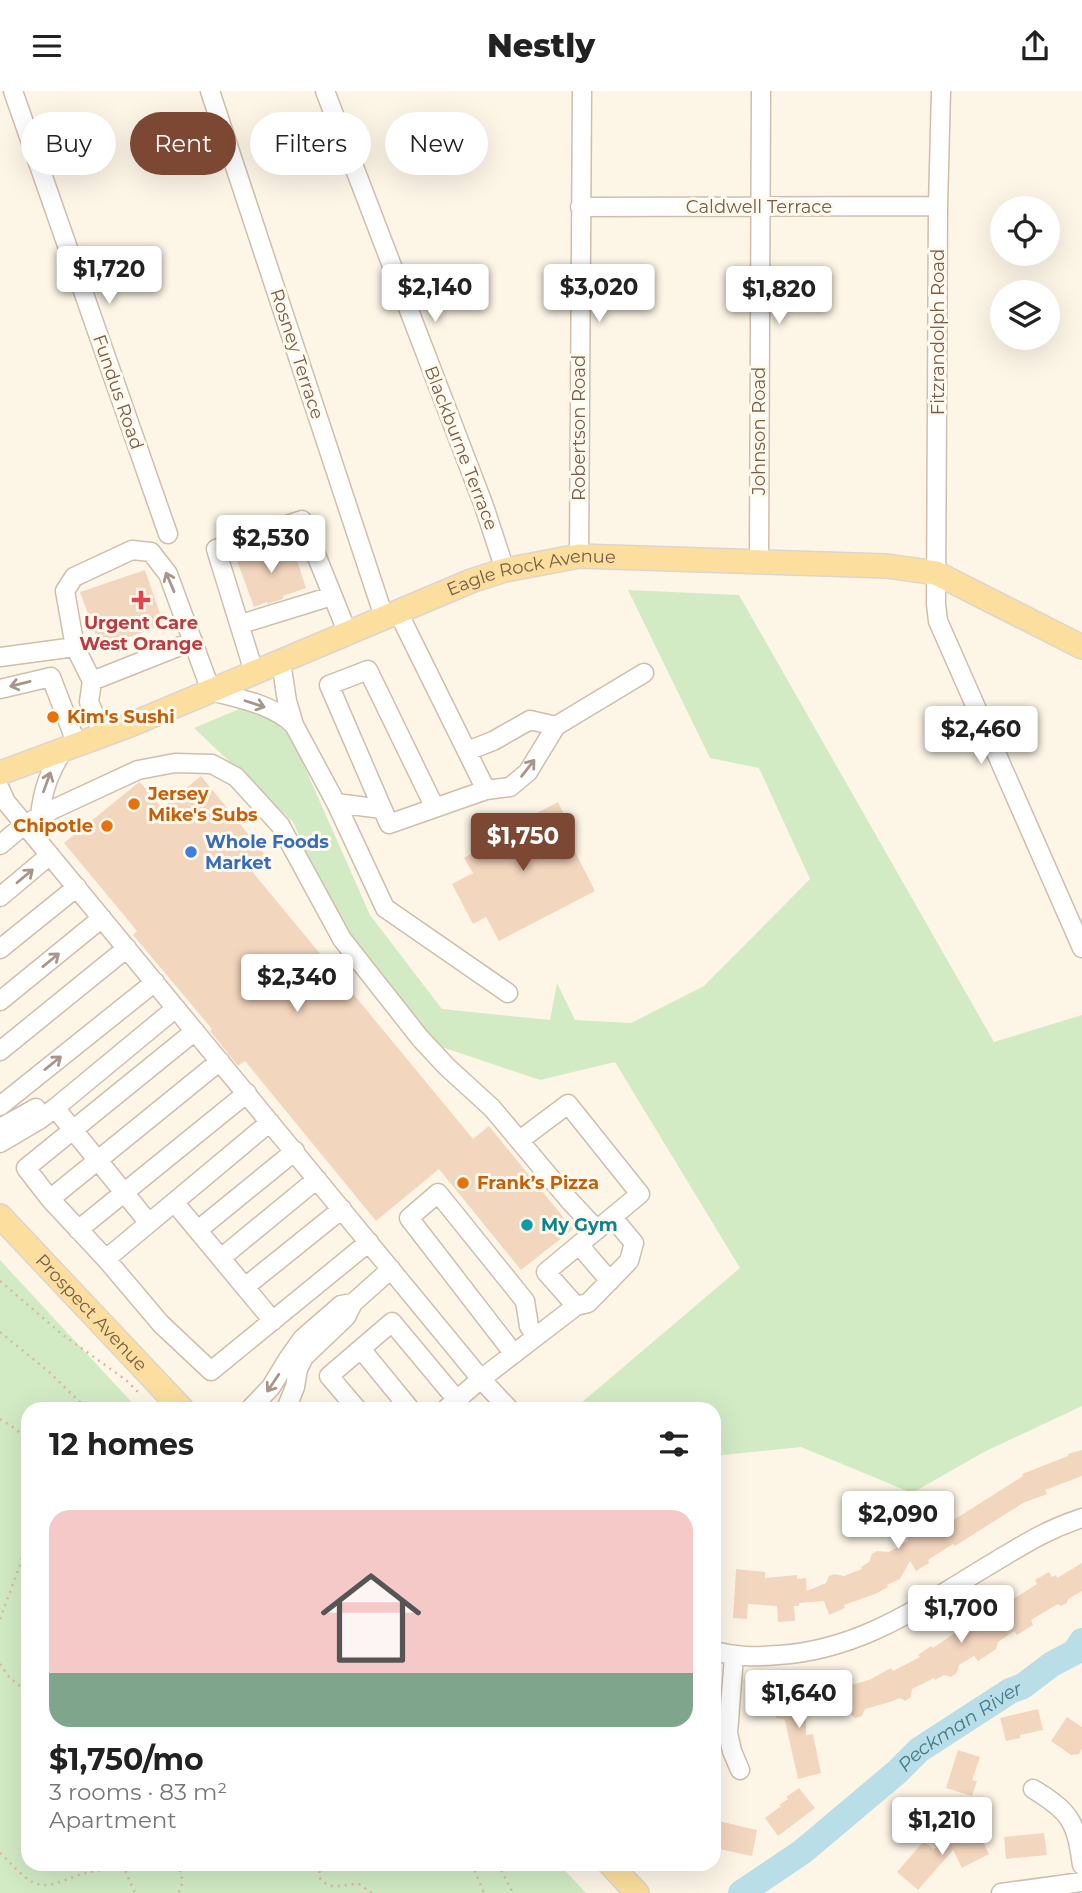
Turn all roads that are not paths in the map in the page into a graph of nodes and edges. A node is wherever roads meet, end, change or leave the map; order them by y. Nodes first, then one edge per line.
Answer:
1 (13, 91) edge
2 (210, 91) edge
3 (325, 91) edge
4 (582, 91) edge
5 (761, 91) edge
6 (941, 91) edge
7 (938, 206) junction
8 (580, 207) junction
9 (760, 207) junction
10 (168, 534) dead end
11 (579, 556) junction
12 (759, 561) junction
13 (505, 570) junction
14 (936, 573) junction
15 (332, 596) junction
16 (391, 614) junction
17 (240, 624) junction
18 (348, 634) junction
19 (193, 641) junction
20 (75, 647) junction
21 (1082, 647) edge
22 (0, 657) edge
23 (281, 662) junction
24 (254, 673) junction
25 (644, 673) dead end
26 (92, 681) junction
27 (0, 689) edge
28 (211, 691) junction
29 (89, 702) junction
30 (64, 712) junction
31 (294, 725) junction
32 (556, 726) junction
33 (103, 735) junction
34 (70, 747) junction
35 (467, 751) junction
36 (0, 773) edge
37 (0, 789) edge
38 (486, 790) junction
39 (336, 803) junction
40 (435, 808) junction
41 (382, 809) junction
42 (20, 826) edge
43 (0, 845) edge
44 (50, 855) junction
45 (76, 887) junction
46 (0, 897) edge
47 (102, 918) junction
48 (127, 948) junction
49 (1082, 948) edge
50 (0, 949) edge
51 (155, 982) junction
52 (508, 993) dead end
53 (0, 1002) edge
54 (172, 1004) junction
55 (195, 1031) junction
56 (0, 1051) edge
57 (220, 1061) junction
58 (247, 1094) junction
59 (0, 1106) edge
60 (55, 1108) junction
61 (270, 1122) junction
62 (73, 1130) junction
63 (2, 1135) edge
64 (520, 1140) junction
65 (295, 1151) junction
66 (98, 1161) junction
67 (317, 1179) junction
68 (124, 1193) junction
69 (50, 1199) junction
70 (174, 1202) junction
71 (342, 1209) junction
72 (0, 1216) edge
73 (613, 1218) junction
74 (149, 1223) junction
75 (78, 1230) junction
76 (198, 1230) junction
77 (597, 1230) junction
78 (369, 1242) junction
79 (579, 1245) junction
80 (221, 1258) junction
81 (106, 1259) junction
82 (391, 1269) junction
83 (610, 1281) junction
84 (246, 1287) junction
85 (353, 1303) junction
86 (576, 1306) junction
87 (273, 1321) junction
88 (536, 1337) junction
89 (360, 1349) junction
90 (514, 1354) junction
91 (481, 1379) junction
92 (175, 1402) edge
93 (257, 1402) edge
94 (289, 1402) edge
95 (351, 1402) edge
96 (404, 1402) edge
97 (450, 1402) edge
98 (453, 1402) edge
99 (502, 1402) edge
100 (1082, 1518) edge
101 (721, 1653) edge
102 (734, 1656) junction
103 (740, 1770) dead end
104 (1033, 1789) dead end
105 (1082, 1865) edge
106 (617, 1871) edge
107 (1082, 1882) edge
108 (637, 1893) edge
109 (1001, 1893) edge

1 - 10 street, Fundus Road
2 - 16 street, Rosney Terrace
3 - 13 street, Blackburne Terrace
4 - 8 street, Robertson Road
5 - 9 street, Johnson Road
6 - 7 street, Fitzrandolph Road
7 - 9 street, Caldwell Terrace
7 - 14 street, Fitzrandolph Road
8 - 9 street, Caldwell Terrace
8 - 11 street, Robertson Road
9 - 12 street, Johnson Road
11 - 12 main road, Eagle Rock Avenue
11 - 13 main road, Eagle Rock Avenue
12 - 14 main road, Eagle Rock Avenue
13 - 16 main road, Eagle Rock Avenue
14 - 21 main road, Eagle Rock Avenue
14 - 49 street, Fitzrandolph Road
15 - 17 street
15 - 17 street
15 - 18 street
16 - 18 main road, Eagle Rock Avenue
16 - 35 street, Rosney Terrace
17 - 24 street
18 - 23 main road, Eagle Rock Avenue
19 -> 20 street
19 - 26 street
19 - 28 street
20 - 22 street
20 - 26 street
23 - 24 main road, Eagle Rock Avenue
23 - 31 street
24 - 28 main road, Eagle Rock Avenue
25 - 32 street
26 - 29 street
30 -> 27 street
28 -> 31 street
28 - 33 main road, Eagle Rock Avenue
29 - 30 street
29 - 33 street
30 - 34 street
31 - 39 street
32 - 35 street
38 -> 32 street
33 - 34 main road, Eagle Rock Avenue
34 - 36 main road, Eagle Rock Avenue
42 -> 34 street
35 - 38 street, Rosney Terrace
37 - 42 street
38 - 40 street
39 - 41 street
39 - 52 street
40 - 41 street
40 - 41 street
42 - 43 street
42 - 44 street
42 - 64 street
44 - 45 street
46 -> 44 street
45 - 47 street
45 - 50 street
47 - 48 street
53 -> 47 street
48 - 51 street
48 - 56 street
51 - 54 street
59 -> 51 street
54 - 55 street
54 - 60 street
54 - 63 street
55 - 57 street
55 - 62 street
57 - 58 street
57 - 66 street
58 - 61 street
58 - 68 street
60 - 62 street
60 - 63 street
61 - 65 street
61 - 70 street
62 - 66 street
62 - 69 street
64 - 73 street
64 - 77 street
65 - 67 street
65 - 76 street
66 - 68 street
66 - 69 street
67 - 71 street
67 - 80 street
68 - 74 street
68 - 75 street
69 - 75 street
70 - 74 street
70 - 76 street
71 - 78 street
71 - 84 street
72 - 92 main road, Prospect Avenue
73 - 77 street
73 - 83 street
74 - 81 street
75 - 81 street
76 - 80 street
77 - 79 street
78 - 82 street
78 - 87 street
79 - 83 street
79 - 86 street
80 - 84 street
81 - 87 street
82 - 85 street
82 - 91 street
83 - 86 street
84 - 87 street
85 -> 93 street
85 - 94 street
86 - 88 street
88 - 90 street
88 - 90 street
89 - 95 street
89 - 96 street
89 - 97 street
90 - 91 street
91 - 98 street
91 - 99 street
100 - 102 street
101 - 102 street
102 - 103 street
104 - 105 street
106 - 108 main road
107 - 109 street

